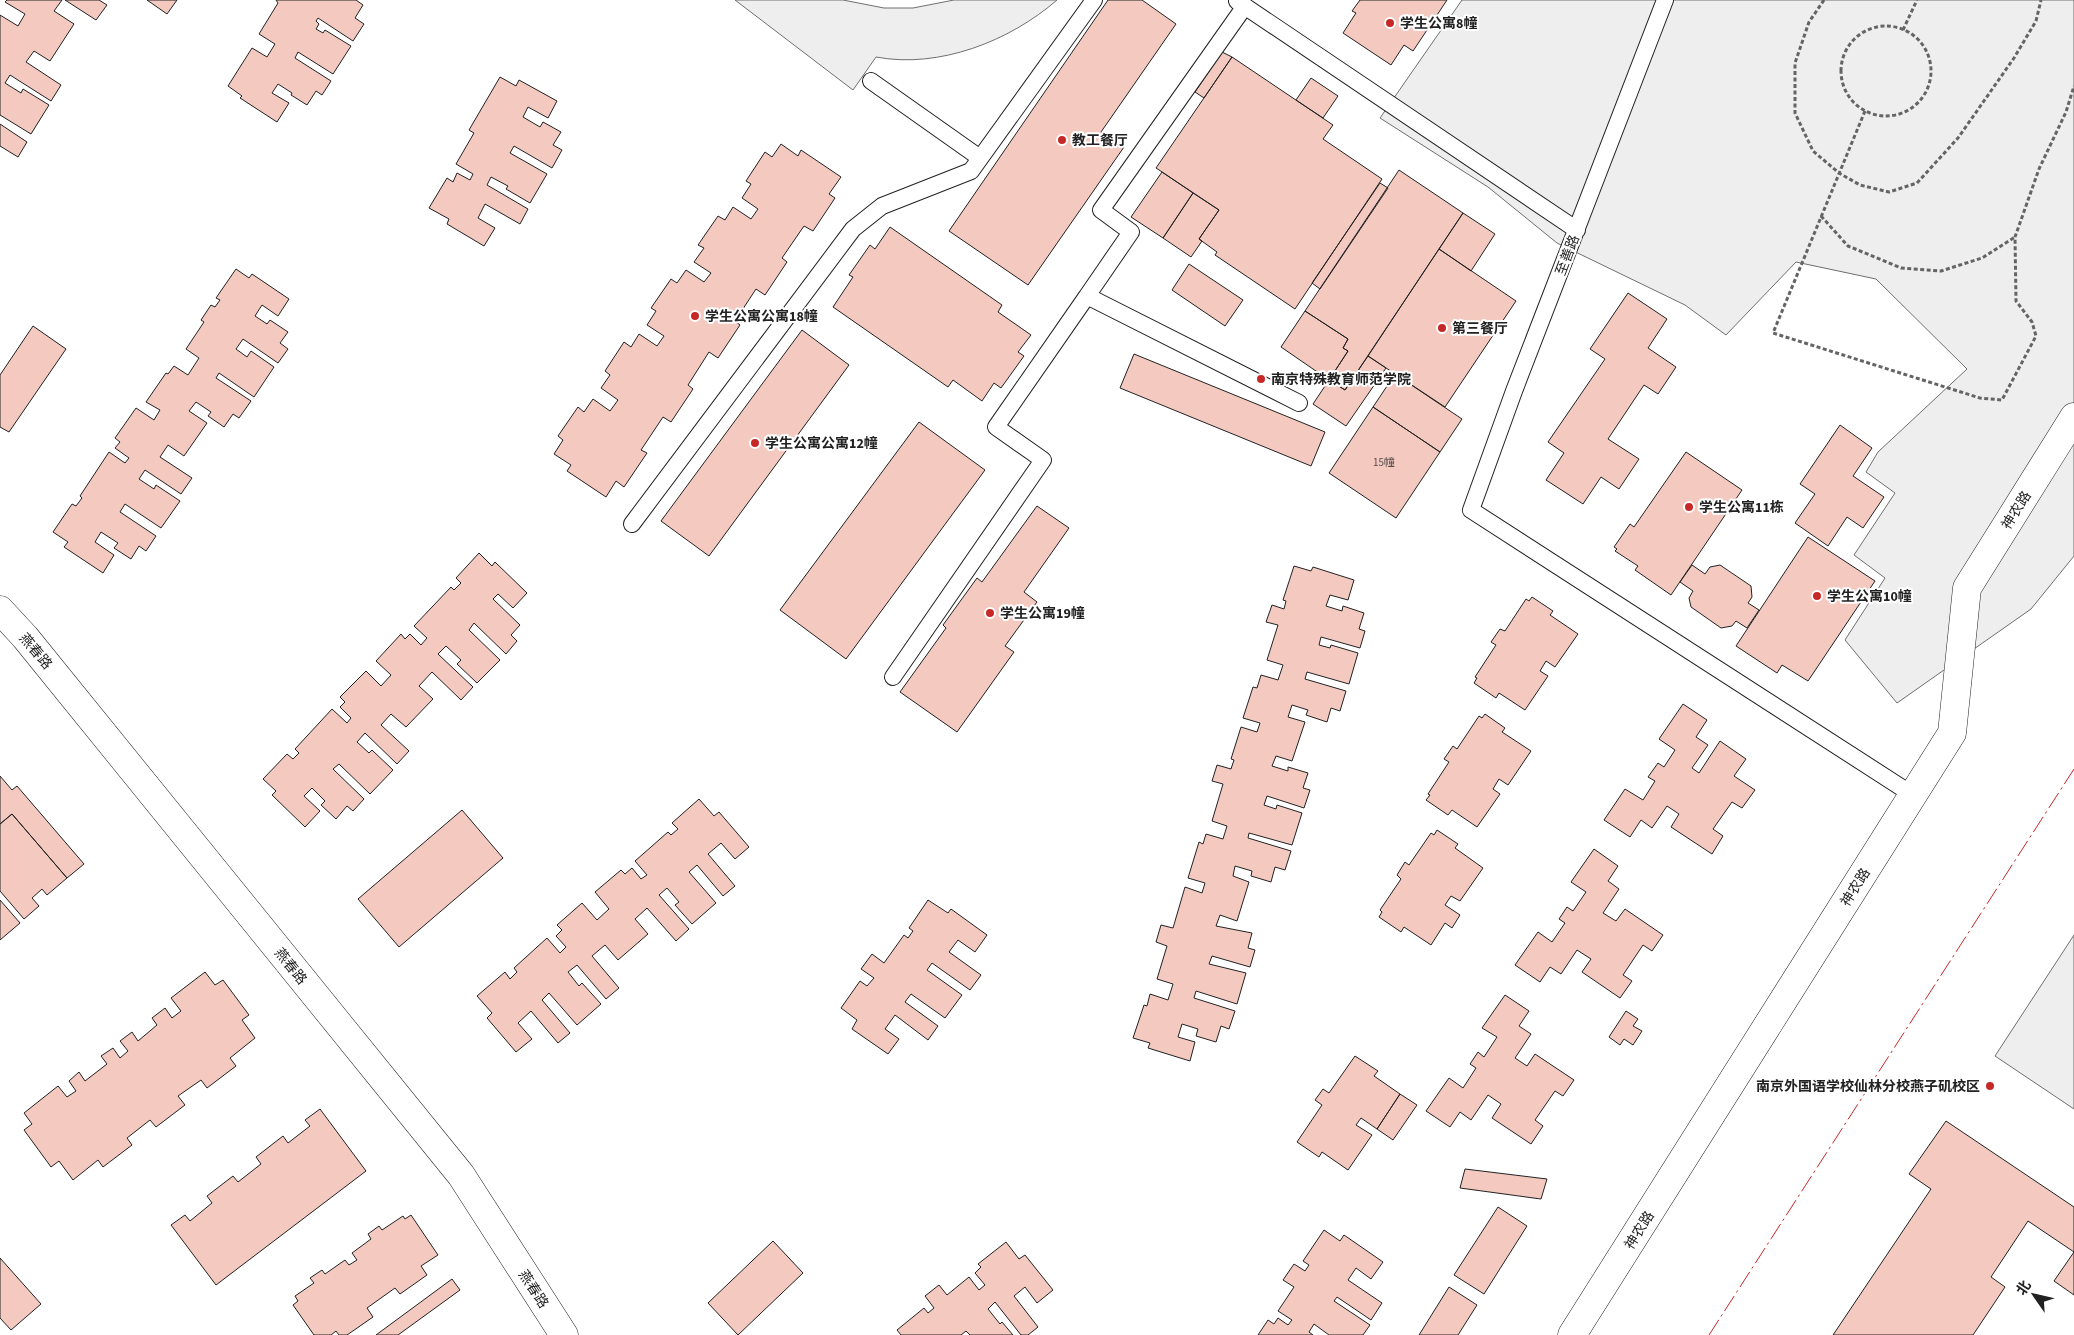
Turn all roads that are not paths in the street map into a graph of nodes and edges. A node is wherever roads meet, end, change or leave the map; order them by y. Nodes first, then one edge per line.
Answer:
1 (1094, 0) edge
2 (1665, 0) edge
3 (1240, 3) edge
4 (871, 81) dead end
5 (980, 158) junction
6 (1577, 230) junction
7 (1087, 296) junction
8 (1299, 404) dead end
9 (2074, 417) edge
10 (632, 524) dead end
11 (0, 610) edge
12 (893, 677) dead end
13 (1913, 795) junction
14 (564, 1335) edge
15 (1572, 1335) edge

1 - 5 lane
2 - 6 lane, 至善路
3 - 6 lane
3 - 7 lane
4 - 5 lane
5 - 10 lane
6 - 13 lane, 至善路
7 - 8 lane
7 - 12 lane
9 - 13 street, 神农路
11 - 14 street, 燕春路
13 - 15 street, 神农路

